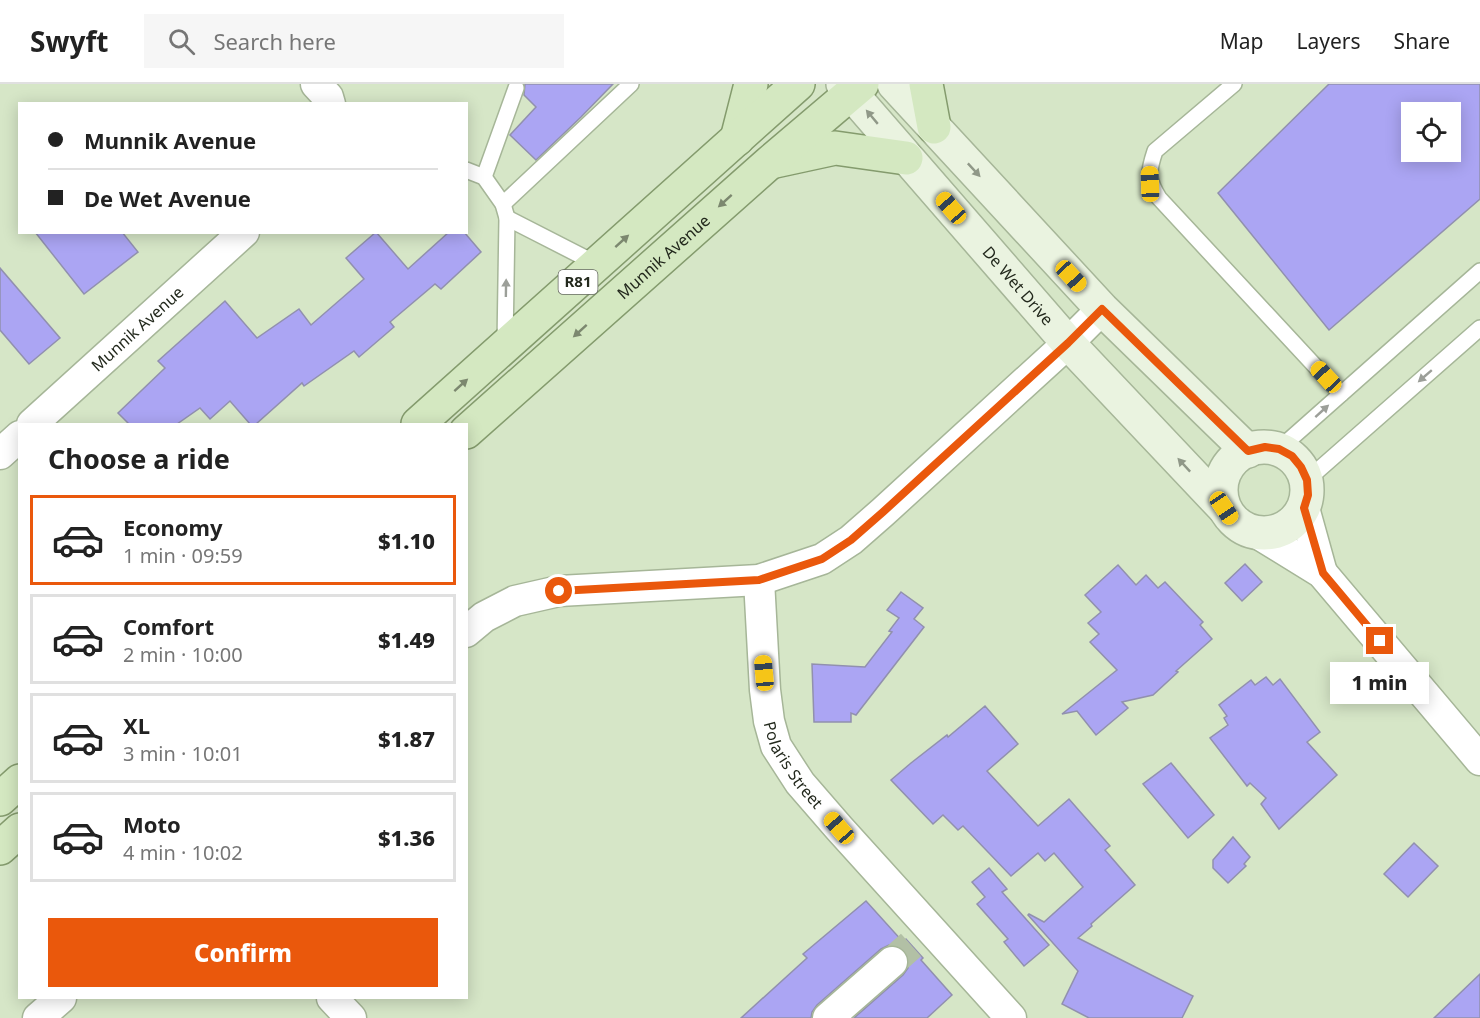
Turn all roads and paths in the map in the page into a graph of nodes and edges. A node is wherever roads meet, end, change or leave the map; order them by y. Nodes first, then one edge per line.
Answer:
1 (316, 84) edge
2 (631, 84) edge
3 (751, 84) edge
4 (798, 84) edge
5 (894, 84) edge
6 (926, 84) edge
7 (1234, 84) edge
8 (852, 87) edge
9 (516, 88) dead end
10 (329, 102) edge
11 (934, 128) junction
12 (737, 139) junction
13 (906, 158) junction
14 (769, 163) junction
15 (468, 172) edge
16 (484, 177) junction
17 (506, 211) junction
18 (242, 234) edge
19 (597, 264) junction
20 (1480, 271) edge
21 (1102, 309) junction
22 (1480, 328) edge
23 (1068, 343) junction
24 (505, 346) junction
25 (1341, 394) junction
26 (33, 423) edge
27 (419, 423) edge
28 (468, 430) edge
29 (18, 438) edge
30 (1264, 450) junction
31 (0, 454) edge
32 (1306, 494) junction
33 (1224, 508) junction
34 (1257, 533) junction
35 (1323, 573) junction
36 (759, 580) junction
37 (468, 630) edge
38 (1480, 760) edge
39 (18, 783) edge
40 (0, 799) edge
41 (18, 832) edge
42 (0, 848) edge
43 (912, 945) junction
44 (60, 999) edge
45 (333, 999) edge
46 (38, 1018) edge
47 (351, 1018) edge
48 (828, 1018) edge
49 (1011, 1018) edge

1 - 10 street
2 - 17 lane
3 - 12 main road
4 - 12 main road, R81
5 - 11 street
6 - 11 main road
7 - 25 lane
13 -> 8 street, De Wet Drive
8 - 14 main road, Munnik Avenue / R81
9 - 16 lane
11 -> 21 street
19 -> 12 main road, R81
13 - 14 main road
13 - 23 street, De Wet Drive
14 -> 28 main road, Munnik Avenue / R81
15 - 16 lane
16 - 17 lane
17 - 19 lane
24 -> 17 lane
18 - 26 street, Munnik Avenue
19 - 24 main road, R81
20 - 25 lane
21 - 23 street
21 - 30 street
22 -> 32 lane
33 -> 23 street, De Wet Drive
23 - 36 street
27 -> 24 main road, R81
30 -> 25 lane
29 - 31 street
30 - 32 street
30 - 33 street
32 - 34 street
32 - 35 street
33 - 34 street
34 - 35 street
35 - 38 street
36 - 37 street
36 - 43 street, Polaris Street
39 - 40 main road
41 - 42 main road
43 - 48 street
43 - 49 street, Polaris Street
44 - 46 street
45 - 47 street

